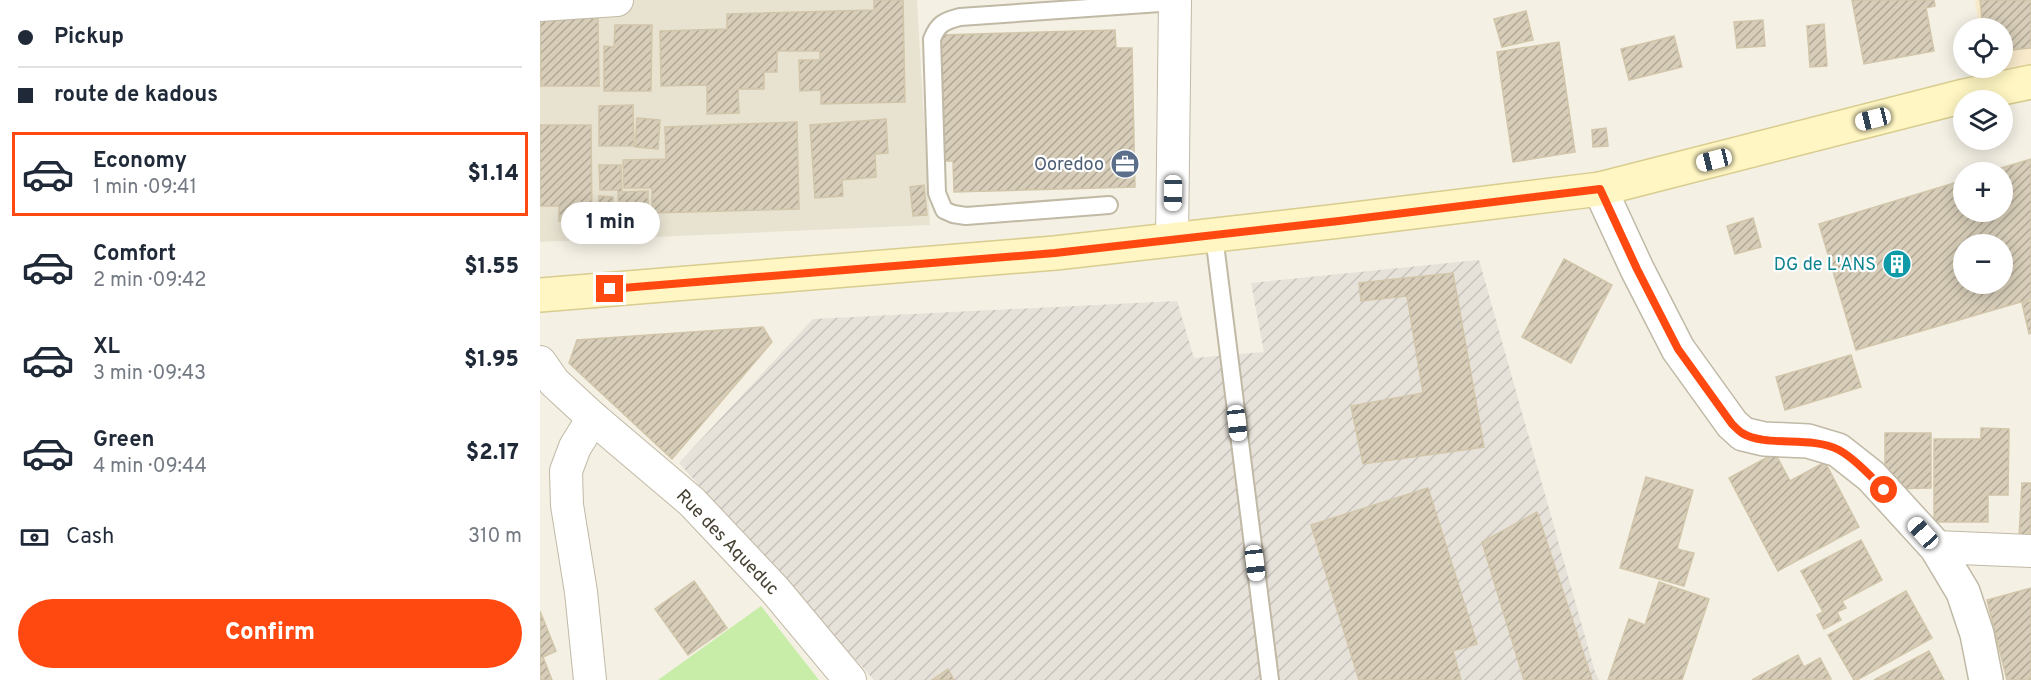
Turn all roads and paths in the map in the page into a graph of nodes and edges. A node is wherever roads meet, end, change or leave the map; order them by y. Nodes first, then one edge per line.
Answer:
1 (617, 0) edge
2 (1175, 1) edge
3 (540, 5) edge
4 (2031, 82) edge
5 (1600, 189) junction
6 (1109, 205) dead end
7 (1214, 236) junction
8 (1172, 240) junction
9 (540, 295) edge
10 (540, 362) edge
11 (593, 418) junction
12 (1936, 547) junction
13 (2031, 550) edge
14 (590, 680) edge
15 (850, 680) edge
16 (1270, 680) edge
17 (1986, 680) edge

1 - 3 street
2 - 6 lane
2 - 8 street
4 - 5 main road
5 - 7 main road
5 - 12 street
7 - 8 main road
7 - 16 lane
8 - 9 main road
10 - 11 street, Rue des Aqueduc
11 - 14 street
11 - 15 street, Rue des Aqueduc
12 - 13 street
12 - 17 street

